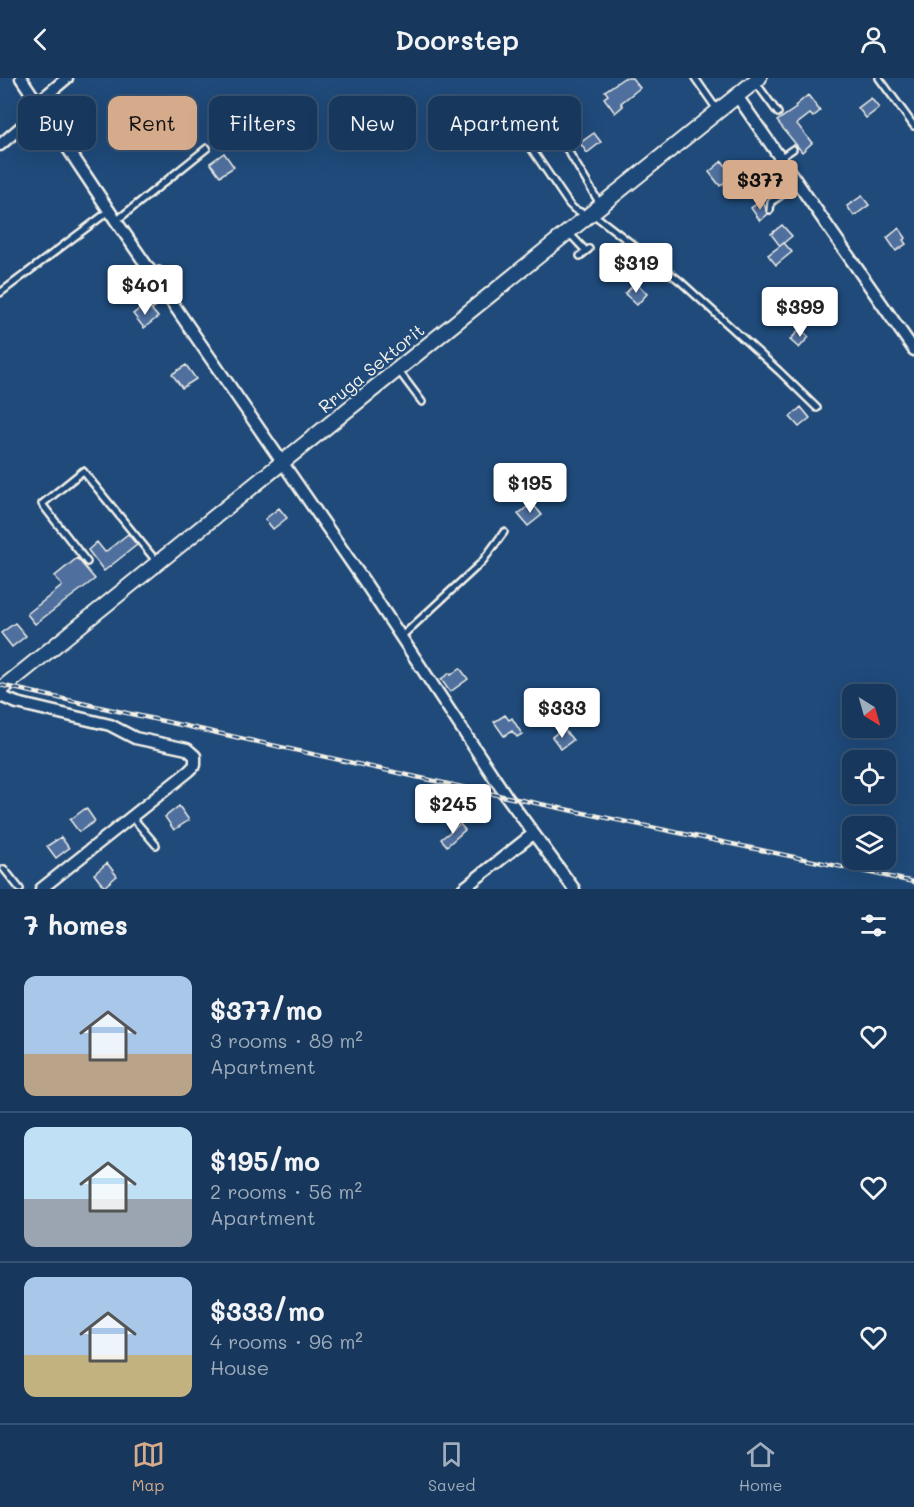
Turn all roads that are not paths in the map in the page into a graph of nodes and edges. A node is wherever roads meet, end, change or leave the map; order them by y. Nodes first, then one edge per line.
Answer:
1 (21, 78) edge
2 (67, 78) edge
3 (695, 78) edge
4 (879, 78) edge
5 (757, 80) edge
6 (33, 96) edge
7 (50, 96) edge
8 (737, 96) junction
9 (718, 111) junction
10 (778, 113) dead end
11 (914, 126) edge
12 (18, 127) edge
13 (0, 145) edge
14 (207, 148) dead end
15 (793, 149) dead end
16 (70, 150) edge
17 (532, 150) edge
18 (567, 150) edge
19 (779, 159) junction
20 (798, 184) junction
21 (110, 210) junction
22 (770, 210) dead end
23 (594, 212) junction
24 (116, 221) junction
25 (568, 232) junction
26 (585, 252) dead end
27 (146, 264) junction
28 (153, 274) junction
29 (168, 275) dead end
30 (130, 276) dead end
31 (165, 291) junction
32 (0, 293) edge
33 (151, 305) dead end
34 (914, 350) edge
35 (398, 370) junction
36 (422, 402) dead end
37 (817, 408) dead end
38 (283, 463) junction
39 (504, 532) dead end
40 (87, 562) dead end
41 (159, 563) junction
42 (401, 637) junction
43 (3, 687) edge
44 (132, 816) junction
45 (533, 834) junction
46 (156, 845) dead end
47 (4, 869) dead end
48 (20, 889) edge
49 (41, 889) edge
50 (463, 889) edge
51 (574, 889) edge

1 - 6 street
2 - 7 street
3 - 9 lane
4 - 11 lane
5 - 8 street, Rruga Sektorit
5 - 10 lane
8 - 9 street, Rruga Sektorit
8 - 19 street
9 - 23 street, Rruga Sektorit
12 - 13 street
14 - 24 lane
15 - 19 lane
16 - 21 street
17 - 23 lane
18 - 23 lane
19 - 20 street
20 - 22 lane
20 - 34 street
21 - 24 street
21 - 32 lane
23 - 25 street, Rruga Sektorit
23 - 37 lane
24 - 27 street
25 - 26 lane
25 - 35 street, Rruga Sektorit
27 - 28 street
27 - 30 lane
28 - 29 lane
28 - 31 street
31 - 33 lane
31 - 38 street
35 - 36 lane
35 - 38 street, Rruga Sektorit
38 - 41 street, Rruga Sektorit
38 - 42 street
39 - 42 lane
40 - 41 lane
41 - 43 street, Rruga Sektorit
42 - 45 street
43 - 44 street
44 - 46 lane
44 - 49 street
45 - 50 street
45 - 51 street
47 - 48 lane

